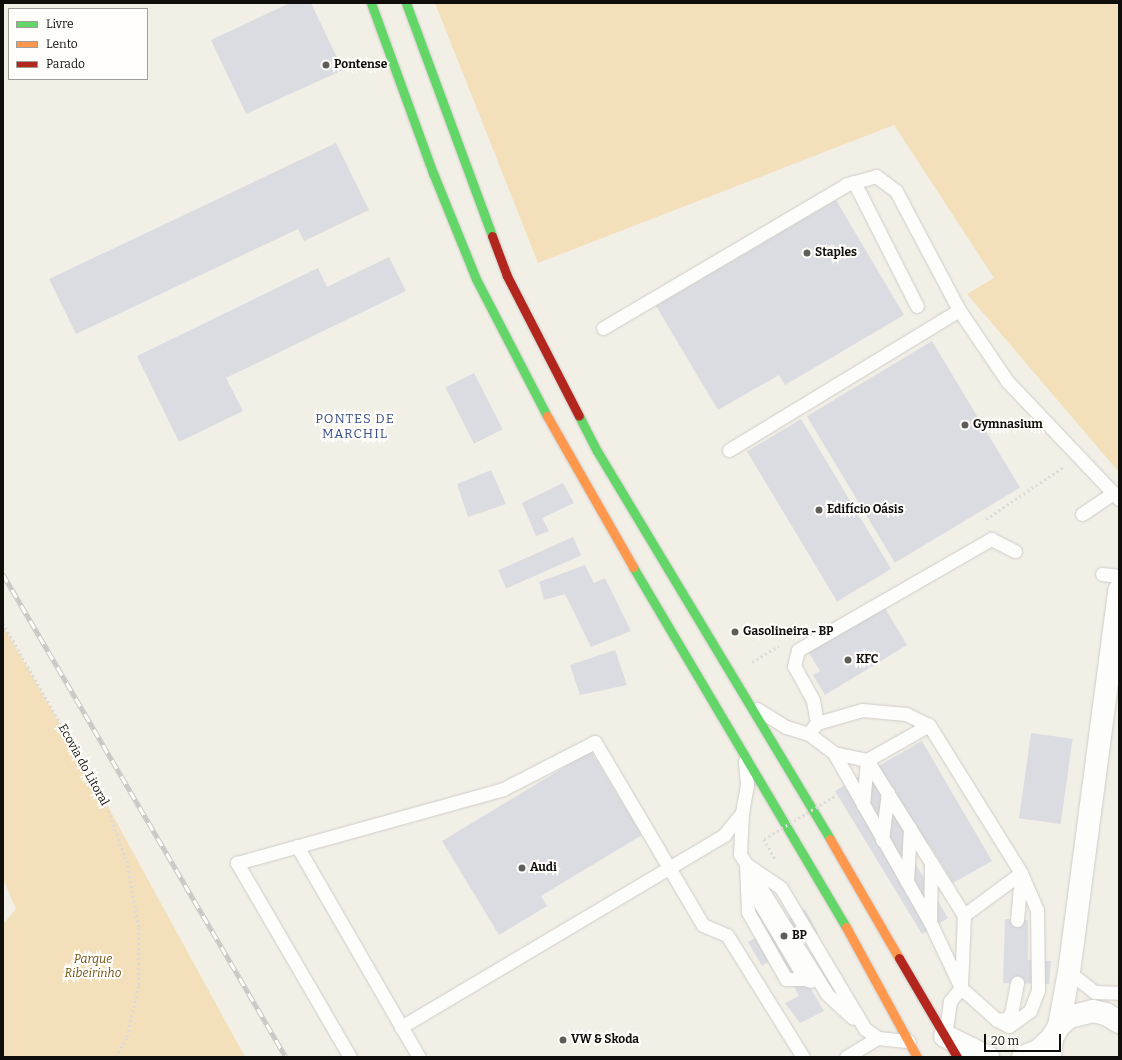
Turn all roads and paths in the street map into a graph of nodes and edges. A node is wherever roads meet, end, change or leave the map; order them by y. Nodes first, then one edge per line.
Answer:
1 (370, 3) edge
2 (406, 3) edge
3 (854, 182) junction
4 (917, 306) dead end
5 (960, 310) junction
6 (603, 328) dead end
7 (729, 450) dead end
8 (1116, 496) edge
9 (1082, 514) dead end
10 (1015, 551) dead end
11 (1102, 574) dead end
12 (1119, 576) edge
13 (1119, 590) edge
14 (3, 623) edge
15 (752, 706) junction
16 (928, 725) junction
17 (813, 728) junction
18 (834, 753) junction
19 (745, 755) junction
20 (867, 760) junction
21 (888, 792) junction
22 (836, 795) dead end
23 (863, 805) junction
24 (742, 813) junction
25 (910, 828) junction
26 (882, 840) junction
27 (297, 846) junction
28 (776, 862) dead end
29 (931, 862) junction
30 (746, 864) junction
31 (668, 868) junction
32 (1021, 873) junction
33 (906, 882) junction
34 (964, 914) junction
35 (1017, 920) dead end
36 (930, 922) junction
37 (1069, 972) junction
38 (1016, 983) dead end
39 (822, 985) junction
40 (961, 988) junction
41 (1119, 993) edge
42 (1087, 1012) junction
43 (1119, 1013) edge
44 (997, 1020) junction
45 (1119, 1022) edge
46 (401, 1027) junction
47 (865, 1029) junction
48 (945, 1036) junction
49 (878, 1038) junction
50 (1054, 1040) edge
51 (909, 1042) junction
52 (116, 1057) edge
53 (350, 1057) edge
54 (419, 1057) edge
55 (803, 1057) edge
56 (846, 1057) edge
57 (918, 1057) edge
58 (957, 1057) edge
59 (988, 1057) edge
60 (1023, 1057) edge

1 - 19 main road
2 - 15 main road
3 - 4 lane
3 - 5 lane
3 - 6 lane
5 - 7 lane
5 - 8 lane
8 - 9 lane
10 - 17 lane
11 - 12 lane
13 - 37 street
14 - 52 path, Ecovia do Litoral
15 - 17 lane
15 - 48 main road
16 - 17 lane
16 - 20 lane
16 - 32 lane
17 - 18 lane
18 - 20 lane
18 - 23 lane
19 - 24 lane
19 - 51 main road
20 - 21 lane
20 - 23 lane
21 - 25 lane
21 - 26 lane
22 - 28 path, bridge
23 - 26 lane
24 - 30 lane
24 - 31 lane
25 - 29 lane
25 - 33 lane
26 - 33 lane
27 - 31 lane
27 - 46 lane
27 - 53 lane
29 - 34 lane
29 - 36 lane
30 - 39 lane
30 - 39 lane
30 - 47 lane
31 - 46 lane
31 - 55 lane
32 - 34 lane
32 - 35 lane
32 - 44 lane
33 - 36 lane
34 - 40 lane
36 - 40 lane
37 - 41 lane
37 - 42 street
37 - 50 street
38 - 44 lane
39 - 47 lane
40 - 44 lane
40 - 48 lane
42 - 43 street
42 - 45 street
42 - 50 street
46 - 54 lane
47 - 49 lane
48 - 58 main road
48 - 59 street
49 - 51 lane
49 - 56 lane
50 - 60 street
51 - 57 main road

